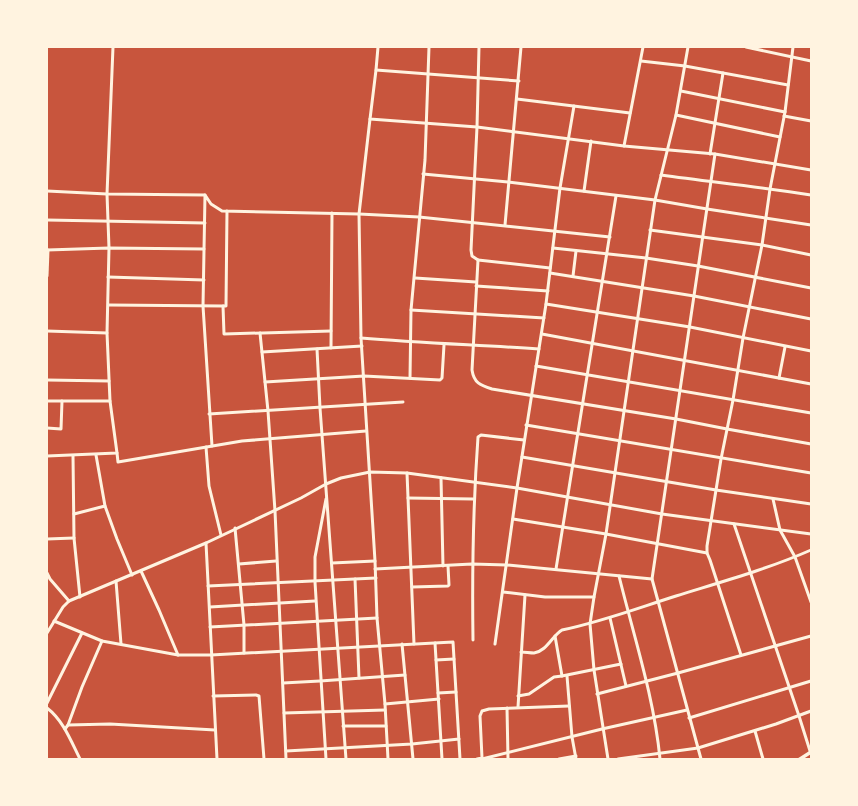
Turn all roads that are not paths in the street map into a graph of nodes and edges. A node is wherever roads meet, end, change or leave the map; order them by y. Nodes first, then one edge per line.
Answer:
1 (113, 47) edge
2 (378, 47) edge
3 (429, 47) edge
4 (479, 47) edge
5 (521, 47) edge
6 (643, 47) edge
7 (688, 47) edge
8 (746, 47) edge
9 (793, 47) edge
10 (792, 57) junction
11 (641, 61) junction
12 (811, 61) edge
13 (685, 66) junction
14 (376, 70) junction
15 (724, 73) junction
16 (429, 75) junction
17 (478, 78) junction
18 (519, 81) junction
19 (788, 85) junction
20 (681, 91) junction
21 (517, 99) junction
22 (719, 99) junction
23 (574, 106) junction
24 (785, 112) junction
25 (630, 113) junction
26 (676, 115) junction
27 (784, 116) junction
28 (370, 119) junction
29 (811, 121) edge
30 (427, 123) junction
31 (715, 124) junction
32 (477, 127) junction
33 (513, 132) junction
34 (780, 137) junction
35 (568, 139) junction
36 (591, 141) junction
37 (624, 146) junction
38 (668, 150) junction
39 (710, 154) junction
40 (715, 154) junction
41 (775, 163) junction
42 (811, 170) edge
43 (423, 174) junction
44 (661, 175) junction
45 (474, 179) junction
46 (508, 182) junction
47 (711, 182) junction
48 (560, 188) junction
49 (770, 188) junction
50 (47, 191) edge
51 (584, 191) junction
52 (107, 194) junction
53 (205, 195) junction
54 (811, 195) edge
55 (616, 196) junction
56 (655, 200) junction
57 (707, 209) junction
58 (227, 211) junction
59 (332, 213) junction
60 (360, 214) junction
61 (419, 217) junction
62 (766, 218) junction
63 (47, 220) edge
64 (108, 222) junction
65 (472, 222) junction
66 (205, 223) junction
67 (505, 225) junction
68 (811, 225) edge
69 (555, 230) junction
70 (650, 230) junction
71 (610, 237) junction
72 (703, 237) junction
73 (762, 245) junction
74 (109, 248) junction
75 (553, 248) junction
76 (204, 249) junction
77 (48, 250) edge
78 (576, 251) junction
79 (607, 255) junction
80 (811, 255) edge
81 (646, 258) junction
82 (478, 260) junction
83 (698, 266) junction
84 (550, 268) junction
85 (550, 273) junction
86 (47, 276) edge
87 (573, 276) junction
88 (108, 277) junction
89 (415, 278) junction
90 (756, 278) junction
91 (204, 280) junction
92 (603, 281) junction
93 (476, 284) junction
94 (642, 287) junction
95 (811, 288) edge
96 (548, 291) junction
97 (694, 296) junction
98 (546, 304) junction
99 (109, 305) junction
100 (203, 306) junction
101 (223, 306) junction
102 (750, 307) junction
103 (411, 310) junction
104 (598, 312) junction
105 (475, 314) junction
106 (544, 318) junction
107 (637, 318) junction
108 (811, 319) edge
109 (690, 327) junction
110 (47, 331) edge
111 (331, 331) junction
112 (107, 333) junction
113 (260, 333) junction
114 (542, 334) junction
115 (361, 338) junction
116 (743, 338) junction
117 (411, 342) junction
118 (593, 343) junction
119 (444, 344) junction
120 (474, 345) junction
121 (362, 346) junction
122 (785, 347) junction
123 (331, 348) junction
124 (317, 349) junction
125 (539, 350) junction
126 (632, 351) junction
127 (811, 351) edge
128 (262, 352) junction
129 (684, 361) junction
130 (536, 366) junction
131 (737, 371) junction
132 (588, 374) junction
133 (364, 376) junction
134 (318, 378) junction
135 (410, 378) junction
136 (779, 378) junction
137 (47, 380) edge
138 (109, 381) junction
139 (265, 382) junction
140 (628, 382) junction
141 (811, 384) edge
142 (680, 390) junction
143 (531, 395) junction
144 (733, 400) junction
145 (47, 401) edge
146 (62, 401) junction
147 (110, 401) junction
148 (404, 402) dead end
149 (365, 404) junction
150 (583, 404) junction
151 (320, 408) junction
152 (624, 410) junction
153 (268, 411) junction
154 (811, 413) edge
155 (209, 414) junction
156 (676, 419) junction
157 (526, 426) junction
158 (47, 428) edge
159 (727, 430) junction
160 (366, 431) junction
161 (578, 434) junction
162 (323, 435) junction
163 (270, 438) junction
164 (524, 440) junction
165 (619, 441) junction
166 (811, 444) edge
167 (212, 446) junction
168 (206, 447) junction
169 (671, 451) junction
170 (117, 453) junction
171 (96, 455) junction
172 (47, 456) edge
173 (73, 456) junction
174 (522, 457) junction
175 (721, 459) junction
176 (573, 466) junction
177 (370, 472) junction
178 (407, 473) junction
179 (615, 473) junction
180 (811, 473) edge
181 (440, 478) junction
182 (667, 481) junction
183 (474, 482) junction
184 (326, 484) junction
185 (517, 488) junction
186 (716, 490) junction
187 (327, 496) junction
188 (568, 497) junction
189 (408, 498) junction
190 (441, 498) junction
191 (473, 499) junction
192 (773, 499) junction
193 (610, 504) junction
194 (811, 504) edge
195 (105, 506) junction
196 (275, 511) junction
197 (74, 514) junction
198 (662, 514) junction
199 (513, 519) junction
200 (712, 521) junction
201 (734, 524) junction
202 (563, 527) junction
203 (235, 528) junction
204 (780, 530) junction
205 (606, 534) junction
206 (811, 534) edge
207 (221, 535) junction
208 (74, 538) junction
209 (47, 539) edge
210 (206, 543) junction
211 (657, 544) junction
212 (811, 550) edge
213 (707, 553) junction
214 (795, 557) junction
215 (276, 561) junction
216 (375, 562) junction
217 (332, 563) junction
218 (239, 564) junction
219 (472, 564) junction
220 (507, 565) junction
221 (443, 566) junction
222 (448, 566) junction
223 (411, 567) junction
224 (376, 569) junction
225 (556, 569) junction
226 (141, 571) junction
227 (751, 572) junction
228 (47, 573) edge
229 (598, 574) junction
230 (132, 575) junction
231 (619, 576) junction
232 (376, 578) junction
233 (355, 579) junction
234 (652, 579) junction
235 (48, 580) edge
236 (333, 580) junction
237 (116, 581) junction
238 (278, 582) junction
239 (314, 582) junction
240 (718, 582) junction
241 (240, 584) junction
242 (208, 586) junction
243 (412, 587) junction
244 (503, 592) junction
245 (525, 595) junction
246 (80, 597) junction
247 (594, 597) junction
248 (315, 601) junction
249 (659, 601) junction
250 (69, 602) junction
251 (811, 602) edge
252 (279, 603) junction
253 (242, 605) junction
254 (210, 607) junction
255 (628, 612) junction
256 (377, 618) junction
257 (610, 618) junction
258 (357, 619) junction
259 (336, 620) junction
260 (54, 621) junction
261 (317, 621) junction
262 (280, 622) junction
263 (590, 624) junction
264 (244, 625) junction
265 (210, 627) junction
266 (47, 633) edge
267 (82, 633) junction
268 (555, 636) junction
269 (811, 636) edge
270 (473, 640) dead end
271 (102, 641) junction
272 (435, 643) junction
273 (121, 644) junction
274 (402, 644) junction
275 (414, 644) junction
276 (495, 644) dead end
277 (774, 645) junction
278 (379, 646) junction
279 (358, 647) junction
280 (338, 648) junction
281 (318, 649) junction
282 (281, 651) junction
283 (521, 652) junction
284 (244, 653) junction
285 (178, 655) junction
286 (211, 655) junction
287 (741, 655) junction
288 (454, 659) junction
289 (436, 660) junction
290 (621, 664) junction
291 (594, 670) junction
292 (678, 673) junction
293 (405, 675) junction
294 (562, 676) junction
295 (567, 676) junction
296 (381, 677) junction
297 (360, 678) junction
298 (340, 680) junction
299 (647, 681) junction
300 (811, 681) edge
301 (320, 682) junction
302 (283, 683) junction
303 (626, 686) junction
304 (789, 687) junction
305 (456, 692) junction
306 (438, 693) junction
307 (597, 694) junction
308 (213, 696) junction
309 (518, 696) junction
310 (439, 699) junction
311 (407, 702) junction
312 (47, 704) edge
313 (385, 704) junction
314 (569, 706) junction
315 (47, 708) edge
316 (507, 708) junction
317 (518, 708) junction
318 (385, 710) junction
319 (687, 710) junction
320 (342, 711) junction
321 (811, 711) edge
322 (322, 712) junction
323 (284, 713) junction
324 (799, 716) junction
325 (654, 718) junction
326 (689, 718) junction
327 (68, 725) junction
328 (343, 726) junction
329 (386, 726) junction
330 (65, 729) junction
331 (602, 729) junction
332 (215, 730) junction
333 (755, 731) junction
334 (572, 737) junction
335 (459, 739) junction
336 (440, 741) junction
337 (412, 744) junction
338 (387, 745) junction
339 (345, 747) junction
340 (325, 748) junction
341 (698, 748) junction
342 (286, 751) junction
343 (811, 753) edge
344 (508, 754) junction
345 (660, 754) junction
346 (576, 758) edge
347 (80, 759) edge
348 (217, 759) edge
349 (264, 759) edge
350 (286, 759) edge
351 (326, 759) edge
352 (346, 759) edge
353 (388, 759) edge
354 (413, 759) edge
355 (442, 759) edge
356 (460, 759) edge
357 (477, 759) edge
358 (482, 759) edge
359 (508, 759) edge
360 (559, 759) edge
361 (608, 759) edge
362 (618, 759) edge
363 (660, 759) edge
364 (701, 759) edge
365 (763, 759) edge
366 (800, 759) edge

1 - 52 street
2 - 14 street
3 - 16 street
4 - 17 street
5 - 18 street
6 - 11 street
7 - 13 street
8 - 10 street
9 - 10 street
10 - 12 street
10 - 19 street
11 - 13 street
11 - 25 street
13 - 15 street
13 - 20 street
14 - 16 street
14 - 28 street
15 - 19 street
15 - 22 street
16 - 17 street
16 - 30 street
17 - 18 street
17 - 32 street
18 - 21 street
19 - 24 street
20 - 22 street
20 - 26 street
21 - 23 street
21 - 33 street
22 - 24 street
22 - 31 street
23 - 25 street
23 - 35 street
24 - 27 street
25 - 37 street
26 - 31 street
26 - 38 street
27 - 29 street
27 - 34 street
28 - 30 street
28 - 60 street
30 - 32 street
30 - 43 street
31 - 34 street
31 - 39 street
32 - 33 street
32 - 45 street
33 - 35 street
33 - 46 street
34 - 41 street
35 - 36 street
35 - 48 street
36 - 37 street
36 - 51 street
37 - 38 street
38 - 39 street
38 - 44 street
39 - 40 street
40 - 41 street
40 - 47 street
41 - 42 street
41 - 49 street
43 - 45 street
43 - 61 street
44 - 47 street
44 - 56 street
45 - 46 street
45 - 65 street
46 - 48 street
46 - 67 street
47 - 49 street
47 - 57 street
48 - 51 street
48 - 69 street
49 - 54 street
49 - 62 street
50 - 52 street
51 - 55 street
52 - 53 street
52 - 64 street
53 - 58 street
53 - 66 street
55 - 56 street
55 - 71 street
56 - 57 street
56 - 70 street
57 - 62 street
57 - 72 street
58 - 59 street
58 - 101 street
59 - 60 street
59 - 111 street
60 - 61 street
60 - 115 street
61 - 65 street
61 - 89 street
62 - 68 street
62 - 73 street
63 - 64 street
64 - 66 street
64 - 74 street
65 - 67 street
65 - 82 street
66 - 76 street
67 - 69 street
69 - 71 street
69 - 75 street
70 - 72 street
70 - 81 street
71 - 79 street
72 - 73 street
72 - 83 street
73 - 80 street
73 - 90 street
74 - 76 street
74 - 77 street
74 - 88 street
75 - 78 street
75 - 84 street
76 - 91 street
77 - 86 street
78 - 79 street
78 - 87 street
79 - 81 street
79 - 92 street
81 - 83 street
81 - 94 street
82 - 84 street
82 - 93 street
83 - 90 street
83 - 97 street
84 - 85 street
85 - 87 street
85 - 96 street
87 - 92 street
88 - 91 street
88 - 99 street
89 - 93 street
89 - 103 street
90 - 95 street
90 - 102 street
91 - 100 street
92 - 94 street
92 - 104 street
93 - 96 street
93 - 105 street
94 - 97 street
94 - 107 street
96 - 98 street
97 - 102 street
97 - 109 street
98 - 104 street
98 - 106 street
99 - 100 street
99 - 112 street
100 - 101 street
100 - 155 street
101 - 113 street
102 - 108 street
102 - 116 street
103 - 105 street
103 - 117 street
104 - 107 street
104 - 118 street
105 - 106 street
105 - 120 street
106 - 114 street
107 - 109 street
107 - 126 street
109 - 116 street
109 - 129 street
110 - 112 street
111 - 113 street
111 - 123 street
112 - 138 street
113 - 128 street
114 - 118 street
114 - 125 street
115 - 117 street
115 - 121 street
116 - 122 street
116 - 131 street
117 - 119 street
117 - 135 street
118 - 126 street
118 - 132 street
119 - 120 street
119 - 135 street
120 - 125 street
120 - 143 street
121 - 123 street
121 - 133 street
122 - 127 street
122 - 136 street
123 - 124 street
124 - 128 street
124 - 134 street
125 - 130 street
126 - 129 street
126 - 140 street
128 - 139 street
129 - 131 street
129 - 142 street
130 - 132 street
130 - 143 street
131 - 136 street
131 - 144 street
132 - 140 street
132 - 150 street
133 - 134 street
133 - 135 street
133 - 149 street
134 - 139 street
134 - 151 street
136 - 141 street
137 - 138 street
138 - 147 street
139 - 153 street
140 - 142 street
140 - 152 street
142 - 144 street
142 - 156 street
143 - 150 street
143 - 157 street
144 - 154 street
144 - 159 street
145 - 146 street
146 - 147 street
146 - 158 street
147 - 170 street
148 - 149 street
149 - 151 street
149 - 160 street
150 - 152 street
150 - 161 street
151 - 153 street
151 - 162 street
152 - 156 street
152 - 165 street
153 - 155 street
153 - 163 street
155 - 167 street
156 - 159 street
156 - 169 street
157 - 161 street
157 - 164 street
159 - 166 street
159 - 175 street
160 - 162 street
160 - 177 street
161 - 165 street
161 - 176 street
162 - 163 street
162 - 184 street
163 - 167 street
163 - 196 street
164 - 174 street
164 - 183 street
165 - 169 street
165 - 179 street
167 - 168 street
168 - 170 street
168 - 207 street
169 - 175 street
169 - 182 street
170 - 171 street
171 - 173 street
171 - 195 street
172 - 173 street
173 - 197 street
174 - 176 street
174 - 185 street
175 - 180 street
175 - 186 street
176 - 179 street
176 - 188 street
177 - 178 street
177 - 184 street
177 - 216 street
178 - 181 street
178 - 189 street
179 - 182 street
179 - 193 street
181 - 183 street
181 - 190 street
182 - 186 street
182 - 198 street
183 - 185 street
183 - 191 street
184 - 187 street
184 - 196 street
185 - 188 street
185 - 199 street
186 - 192 street
186 - 200 street
187 - 217 street
187 - 239 street
188 - 193 street
188 - 202 street
189 - 190 street
189 - 223 street
190 - 191 street
190 - 221 street
191 - 219 street
192 - 194 street
192 - 204 street
193 - 198 street
193 - 205 street
195 - 197 street
195 - 230 street
196 - 203 street
196 - 215 street
197 - 208 street
198 - 200 street
198 - 211 street
199 - 202 street
199 - 220 street
200 - 201 street
200 - 213 street
201 - 204 street
201 - 227 street
202 - 205 street
202 - 225 street
203 - 207 street
203 - 218 street
204 - 206 street
204 - 214 street
205 - 211 street
205 - 229 street
207 - 210 street
208 - 209 street
208 - 246 street
210 - 226 street
210 - 242 street
211 - 213 street
211 - 234 street
212 - 214 street
213 - 240 street
214 - 227 street
214 - 251 street
215 - 218 street
215 - 238 street
216 - 217 street
216 - 224 street
217 - 236 street
218 - 241 street
219 - 220 street
219 - 222 street
219 - 270 street
220 - 225 street
220 - 244 street
221 - 222 street
221 - 223 street
222 - 243 street
223 - 224 street
223 - 243 street
224 - 232 street
225 - 229 street
226 - 230 street
226 - 285 street
227 - 240 street
227 - 277 street
228 - 235 street
229 - 231 street
229 - 247 street
230 - 237 street
231 - 234 street
231 - 255 street
232 - 233 street
232 - 256 street
233 - 236 street
233 - 258 street
234 - 249 street
235 - 250 street
236 - 239 street
236 - 259 street
237 - 246 street
237 - 273 street
238 - 239 street
238 - 241 street
238 - 252 street
239 - 248 street
240 - 249 street
240 - 287 street
241 - 242 street
241 - 253 street
242 - 254 street
243 - 275 street
244 - 245 street
244 - 276 street
245 - 247 street
245 - 283 street
246 - 250 street
247 - 263 street
248 - 252 street
248 - 261 street
249 - 255 street
249 - 292 street
250 - 260 street
252 - 253 street
252 - 262 street
253 - 254 street
253 - 264 street
254 - 265 street
255 - 257 street
255 - 299 street
256 - 258 street
256 - 278 street
257 - 263 street
257 - 290 street
258 - 259 street
258 - 279 street
259 - 261 street
259 - 280 street
260 - 266 street
260 - 267 street
261 - 262 street
261 - 281 street
262 - 264 street
262 - 282 street
263 - 268 street
263 - 291 street
264 - 265 street
264 - 284 street
265 - 286 street
267 - 271 street
267 - 312 street
268 - 283 street
268 - 294 street
269 - 277 street
271 - 273 street
271 - 327 street
272 - 275 street
272 - 288 street
272 - 289 street
273 - 285 street
274 - 275 street
274 - 278 street
274 - 293 street
277 - 287 street
277 - 304 street
278 - 279 street
278 - 296 street
279 - 280 street
279 - 297 street
280 - 281 street
280 - 298 street
281 - 282 street
281 - 301 street
282 - 284 street
282 - 302 street
283 - 309 street
284 - 286 street
285 - 286 street
286 - 308 street
287 - 292 street
288 - 289 street
288 - 305 street
289 - 306 street
290 - 291 street
290 - 303 street
291 - 295 street
291 - 307 street
292 - 299 street
292 - 319 street
293 - 296 street
293 - 311 street
294 - 295 street
294 - 309 street
295 - 314 street
296 - 297 street
296 - 313 street
297 - 298 street
298 - 301 street
298 - 320 street
299 - 303 street
299 - 325 street
300 - 304 street
301 - 302 street
301 - 322 street
302 - 323 street
303 - 307 street
304 - 324 street
304 - 326 street
305 - 306 street
305 - 335 street
306 - 310 street
307 - 331 street
308 - 332 street
308 - 349 street
309 - 317 street
310 - 311 street
310 - 336 street
311 - 313 street
311 - 337 street
313 - 318 street
314 - 317 street
314 - 334 street
315 - 330 street
316 - 317 street
316 - 344 street
316 - 358 street
318 - 320 street
318 - 329 street
319 - 325 street
319 - 326 street
320 - 322 street
320 - 328 street
321 - 324 street
322 - 323 street
322 - 340 street
323 - 342 street
324 - 333 street
324 - 343 street
325 - 331 street
325 - 345 street
326 - 341 street
327 - 330 street
327 - 332 street
328 - 329 street
328 - 339 street
329 - 338 street
330 - 347 street
331 - 334 street
331 - 361 street
332 - 348 street
333 - 341 street
333 - 365 street
334 - 344 street
334 - 346 street
335 - 336 street
335 - 356 street
336 - 337 street
336 - 355 street
337 - 338 street
337 - 354 street
338 - 339 street
338 - 353 street
339 - 340 street
339 - 352 street
340 - 342 street
340 - 351 street
341 - 345 street
341 - 364 street
342 - 350 street
343 - 366 street
344 - 358 street
344 - 359 street
345 - 362 street
345 - 363 street
346 - 360 street
357 - 358 street

